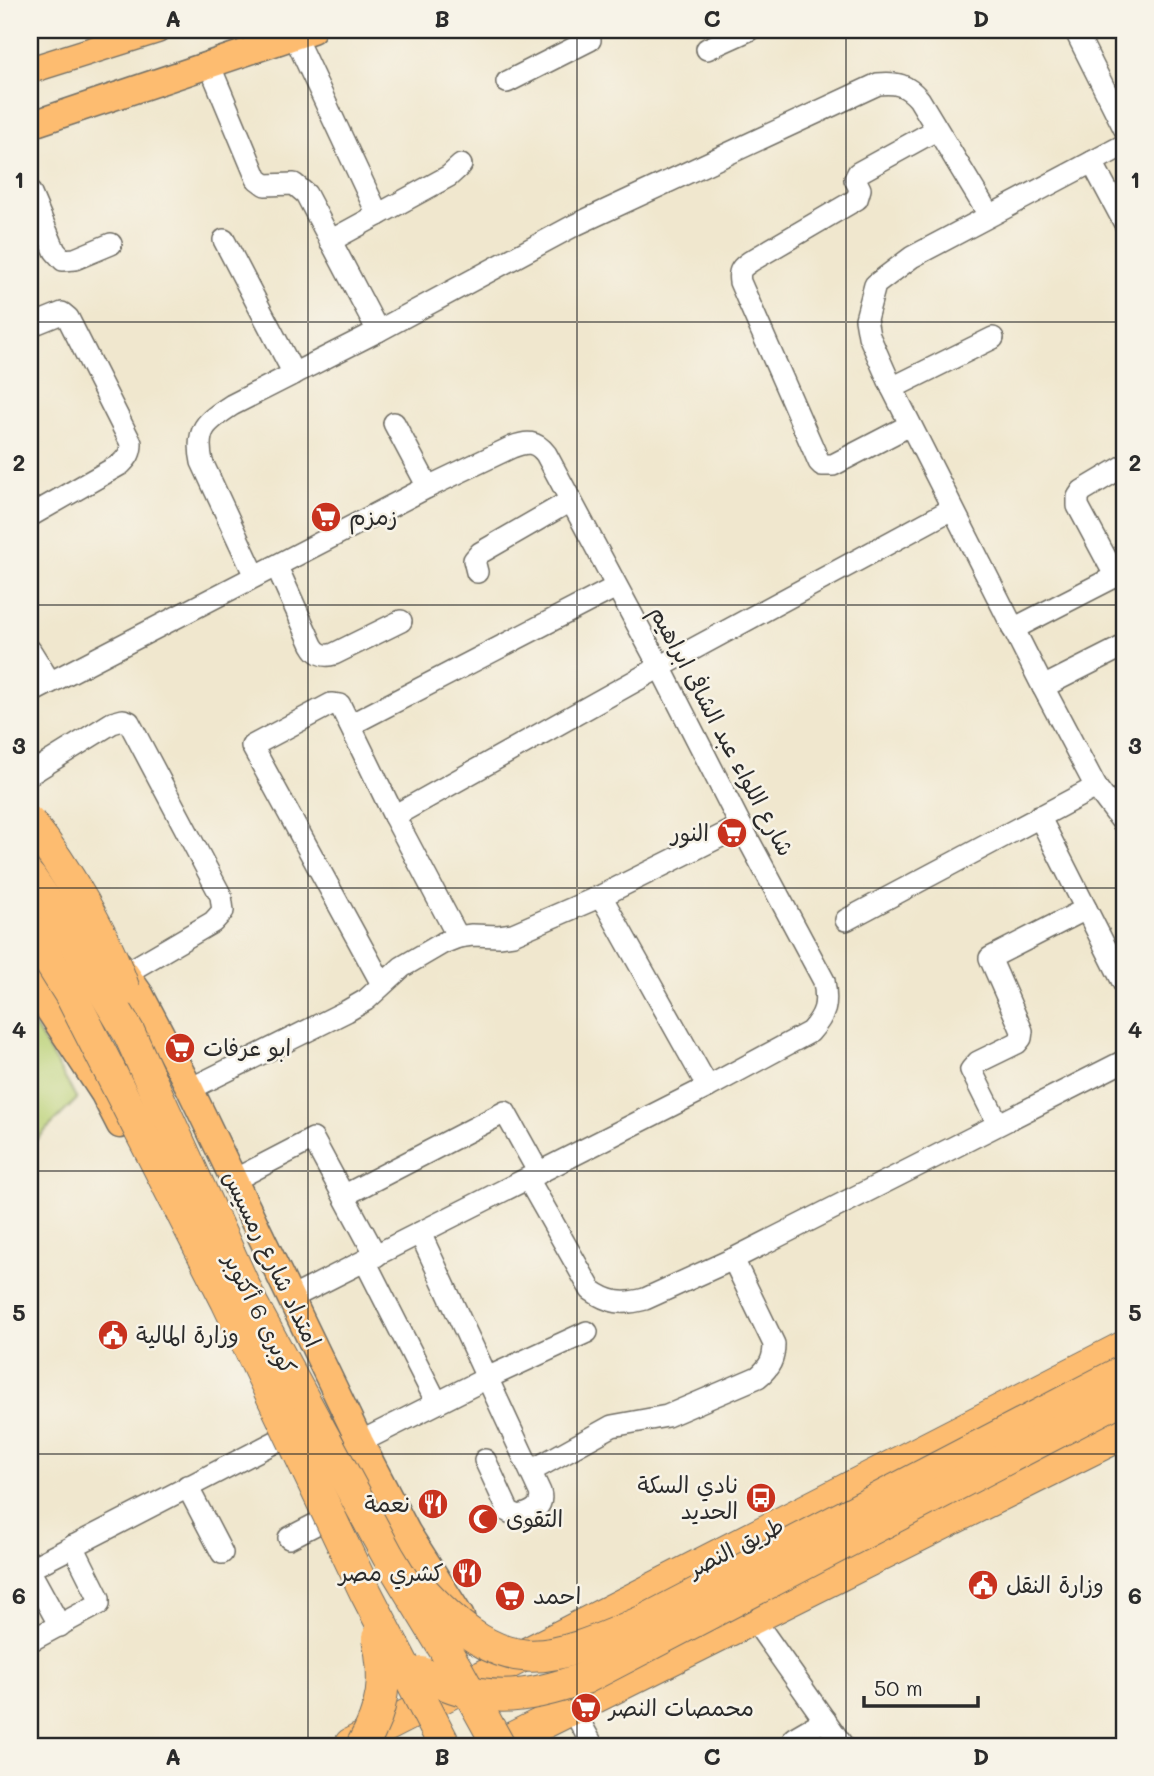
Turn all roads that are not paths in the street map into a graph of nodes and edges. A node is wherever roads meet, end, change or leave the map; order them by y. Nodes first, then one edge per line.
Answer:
1 (157, 30) edge
2 (584, 30) edge
3 (1075, 30) edge
4 (738, 32) edge
5 (303, 33) edge
6 (707, 49) dead end
7 (209, 64) junction
8 (30, 70) edge
9 (507, 82) dead end
10 (30, 125) edge
11 (1124, 128) edge
12 (936, 130) junction
13 (1124, 145) edge
14 (1092, 162) junction
15 (461, 164) dead end
16 (30, 192) edge
17 (378, 215) junction
18 (989, 215) junction
19 (1124, 222) edge
20 (223, 240) dead end
21 (330, 241) junction
22 (111, 244) dead end
23 (30, 326) edge
24 (378, 331) junction
25 (993, 338) dead end
26 (293, 374) junction
27 (892, 388) junction
28 (394, 423) dead end
29 (910, 425) junction
30 (1124, 466) edge
31 (428, 487) junction
32 (570, 501) junction
33 (953, 509) junction
34 (30, 516) edge
35 (277, 567) junction
36 (477, 572) dead end
37 (1120, 575) edge
38 (255, 576) junction
39 (616, 587) junction
40 (401, 621) dead end
41 (1013, 629) junction
42 (1124, 646) edge
43 (30, 650) edge
44 (660, 667) junction
45 (50, 682) junction
46 (1043, 687) junction
47 (30, 693) edge
48 (350, 725) junction
49 (30, 774) edge
50 (1096, 787) junction
51 (394, 816) junction
52 (1039, 816) junction
53 (30, 823) edge
54 (1124, 824) edge
55 (741, 826) junction
56 (30, 849) edge
57 (30, 878) edge
58 (601, 896) junction
59 (1086, 909) junction
60 (846, 920) dead end
61 (30, 930) edge
62 (458, 937) junction
63 (126, 973) junction
64 (30, 981) edge
65 (382, 984) junction
66 (1124, 984) edge
67 (129, 1033) junction
68 (1124, 1061) edge
69 (708, 1087) junction
70 (190, 1089) junction
71 (998, 1124) junction
72 (533, 1176) junction
73 (234, 1180) junction
74 (345, 1195) junction
75 (420, 1233) junction
76 (370, 1258) junction
77 (733, 1259) junction
78 (291, 1298) junction
79 (587, 1332) dead end
80 (1124, 1347) edge
81 (1124, 1371) edge
82 (487, 1378) junction
83 (1124, 1397) edge
84 (437, 1403) junction
85 (1124, 1433) edge
86 (279, 1440) junction
87 (943, 1441) junction
88 (360, 1442) junction
89 (485, 1460) dead end
90 (531, 1471) junction
91 (187, 1486) junction
92 (980, 1505) junction
93 (320, 1522) junction
94 (289, 1538) dead end
95 (745, 1543) junction
96 (398, 1544) junction
97 (73, 1546) junction
98 (222, 1553) dead end
99 (343, 1570) junction
100 (366, 1593) junction
101 (766, 1612) junction
102 (60, 1626) junction
103 (30, 1641) edge
104 (397, 1654) junction
105 (514, 1660) junction
106 (572, 1708) junction
107 (825, 1720) junction
108 (537, 1737) edge
109 (794, 1738) dead end
110 (340, 1746) edge
111 (347, 1746) edge
112 (362, 1746) edge
113 (445, 1746) edge
114 (498, 1746) edge
115 (593, 1746) edge
116 (843, 1746) edge

1 - 8 main road
2 - 9 street
3 - 11 street
4 - 6 street
5 - 7 main road
5 - 17 street
7 - 10 main road
7 - 21 street
12 - 18 street
12 - 24 street
12 - 29 street
13 - 14 street
14 - 18 street
14 - 19 street
15 - 17 street
16 - 22 street
17 - 21 street
18 - 27 street
20 - 26 street
21 - 24 street
23 - 34 street
24 - 26 street
25 - 27 street
26 - 38 street
27 - 29 street
28 - 31 street
29 - 33 street
30 - 37 street
31 - 32 street, شارع اللواء عبد الشافى ابراهيم
31 - 35 street, شارع اللواء عبد الشافى ابراهيم
32 - 36 street
32 - 39 street, شارع اللواء عبد الشافى ابراهيم
33 - 41 street
33 - 44 street
35 - 38 street, شارع اللواء عبد الشافى ابراهيم
35 - 40 street
37 - 41 street
38 - 45 street, شارع اللواء عبد الشافى ابراهيم
39 - 44 street, شارع اللواء عبد الشافى ابراهيم
39 - 48 street
41 - 46 street
42 - 46 street
43 - 45 street
44 - 51 street
44 - 55 street, شارع اللواء عبد الشافى ابراهيم
45 - 47 street, شارع اللواء عبد الشافى ابراهيم
46 - 50 street
48 - 51 street
48 - 65 street
49 - 63 street
50 - 52 street
50 - 54 street
51 - 62 street
52 - 59 street
52 - 60 street
53 - 67 highway, bridge
55 - 58 street
55 - 69 street, شارع اللواء عبد الشافى ابراهيم
56 - 63 main road, امتداد شارع رمسيس
57 - 67 highway, كوبرى 6 أكتوبر, bridge
58 - 62 street
58 - 69 street
59 - 66 street
59 - 71 street
61 - 100 highway, كوبرى 6 أكتوبر, bridge
62 - 65 street
63 - 70 main road, امتداد شارع رمسيس
64 - 86 main road
65 - 70 street
67 - 96 highway, كوبرى 6 أكتوبر, bridge
68 - 71 street
69 - 72 street, شارع اللواء عبد الشافى ابراهيم
70 - 73 main road, امتداد شارع رمسيس
71 - 77 street
72 - 74 street
72 - 75 street, شارع اللواء عبد الشافى ابراهيم
72 - 77 street
73 - 74 street
73 - 78 main road, امتداد شارع رمسيس
74 - 76 street
75 - 76 street, شارع اللواء عبد الشافى ابراهيم
75 - 82 street
76 - 78 street, شارع اللواء عبد الشافى ابراهيم
76 - 84 street
77 - 90 street
78 - 88 main road, امتداد شارع رمسيس
79 - 82 street
80 - 87 highway, طريق النصر
81 - 96 highway, bridge
82 - 84 street
82 - 90 street
83 - 104 highway, bridge
84 - 88 street
85 - 92 highway
86 - 91 street
86 - 93 main road
87 - 92 highway
87 - 95 highway, طريق النصر
88 - 96 main road, امتداد شارع رمسيس
89 - 90 street
91 - 97 street
91 - 98 street
92 - 101 highway
93 - 94 street
93 - 99 main road
95 - 101 highway
95 - 105 highway, طريق النصر
96 - 99 main road
96 - 105 main road, امتداد شارع رمسيس
96 - 114 highway, كوبرى 6 أكتوبر, bridge
97 - 102 street
97 - 102 street
99 - 110 main road
100 - 104 highway, كوبرى 6 أكتوبر, bridge
100 - 112 highway, bridge
101 - 106 highway
101 - 107 street
102 - 103 street
104 - 113 highway, كوبرى 6 أكتوبر, bridge
105 - 111 highway, طريق النصر
106 - 108 highway
106 - 115 street
107 - 109 street
107 - 116 street
108 - 114 highway

